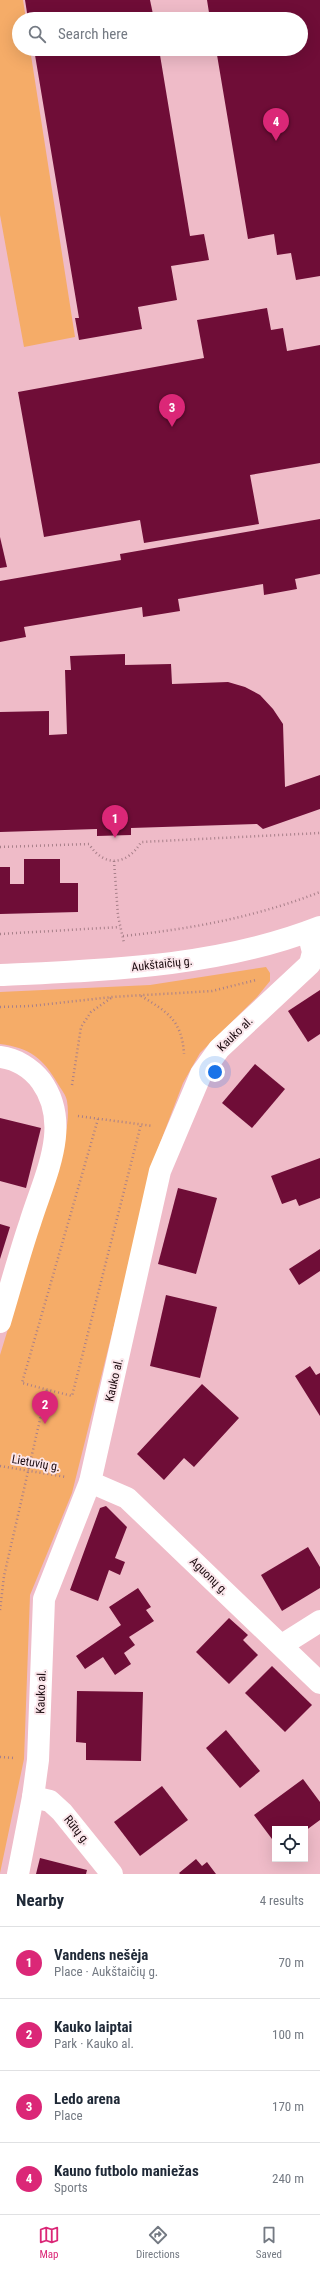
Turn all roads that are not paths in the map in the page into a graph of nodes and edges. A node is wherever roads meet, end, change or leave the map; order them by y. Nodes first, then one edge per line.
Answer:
1 (314, 929) edge
2 (0, 975) edge
3 (0, 1057) edge
4 (0, 1322) edge
5 (90, 1482) junction
6 (320, 1621) edge
7 (282, 1645) junction
8 (320, 1683) edge
9 (33, 1798) junction
10 (18, 1874) edge
11 (112, 1874) edge

1 - 2 street, Aukštaičių g.
1 - 5 street, Kauko al.
3 - 4 street
5 - 7 street, Aguonų g.
5 - 9 street, Kauko al.
6 - 7 street
7 - 8 street, Aguonų g.
9 - 10 street, Kauko al.
9 - 11 street, Rūtų g.

